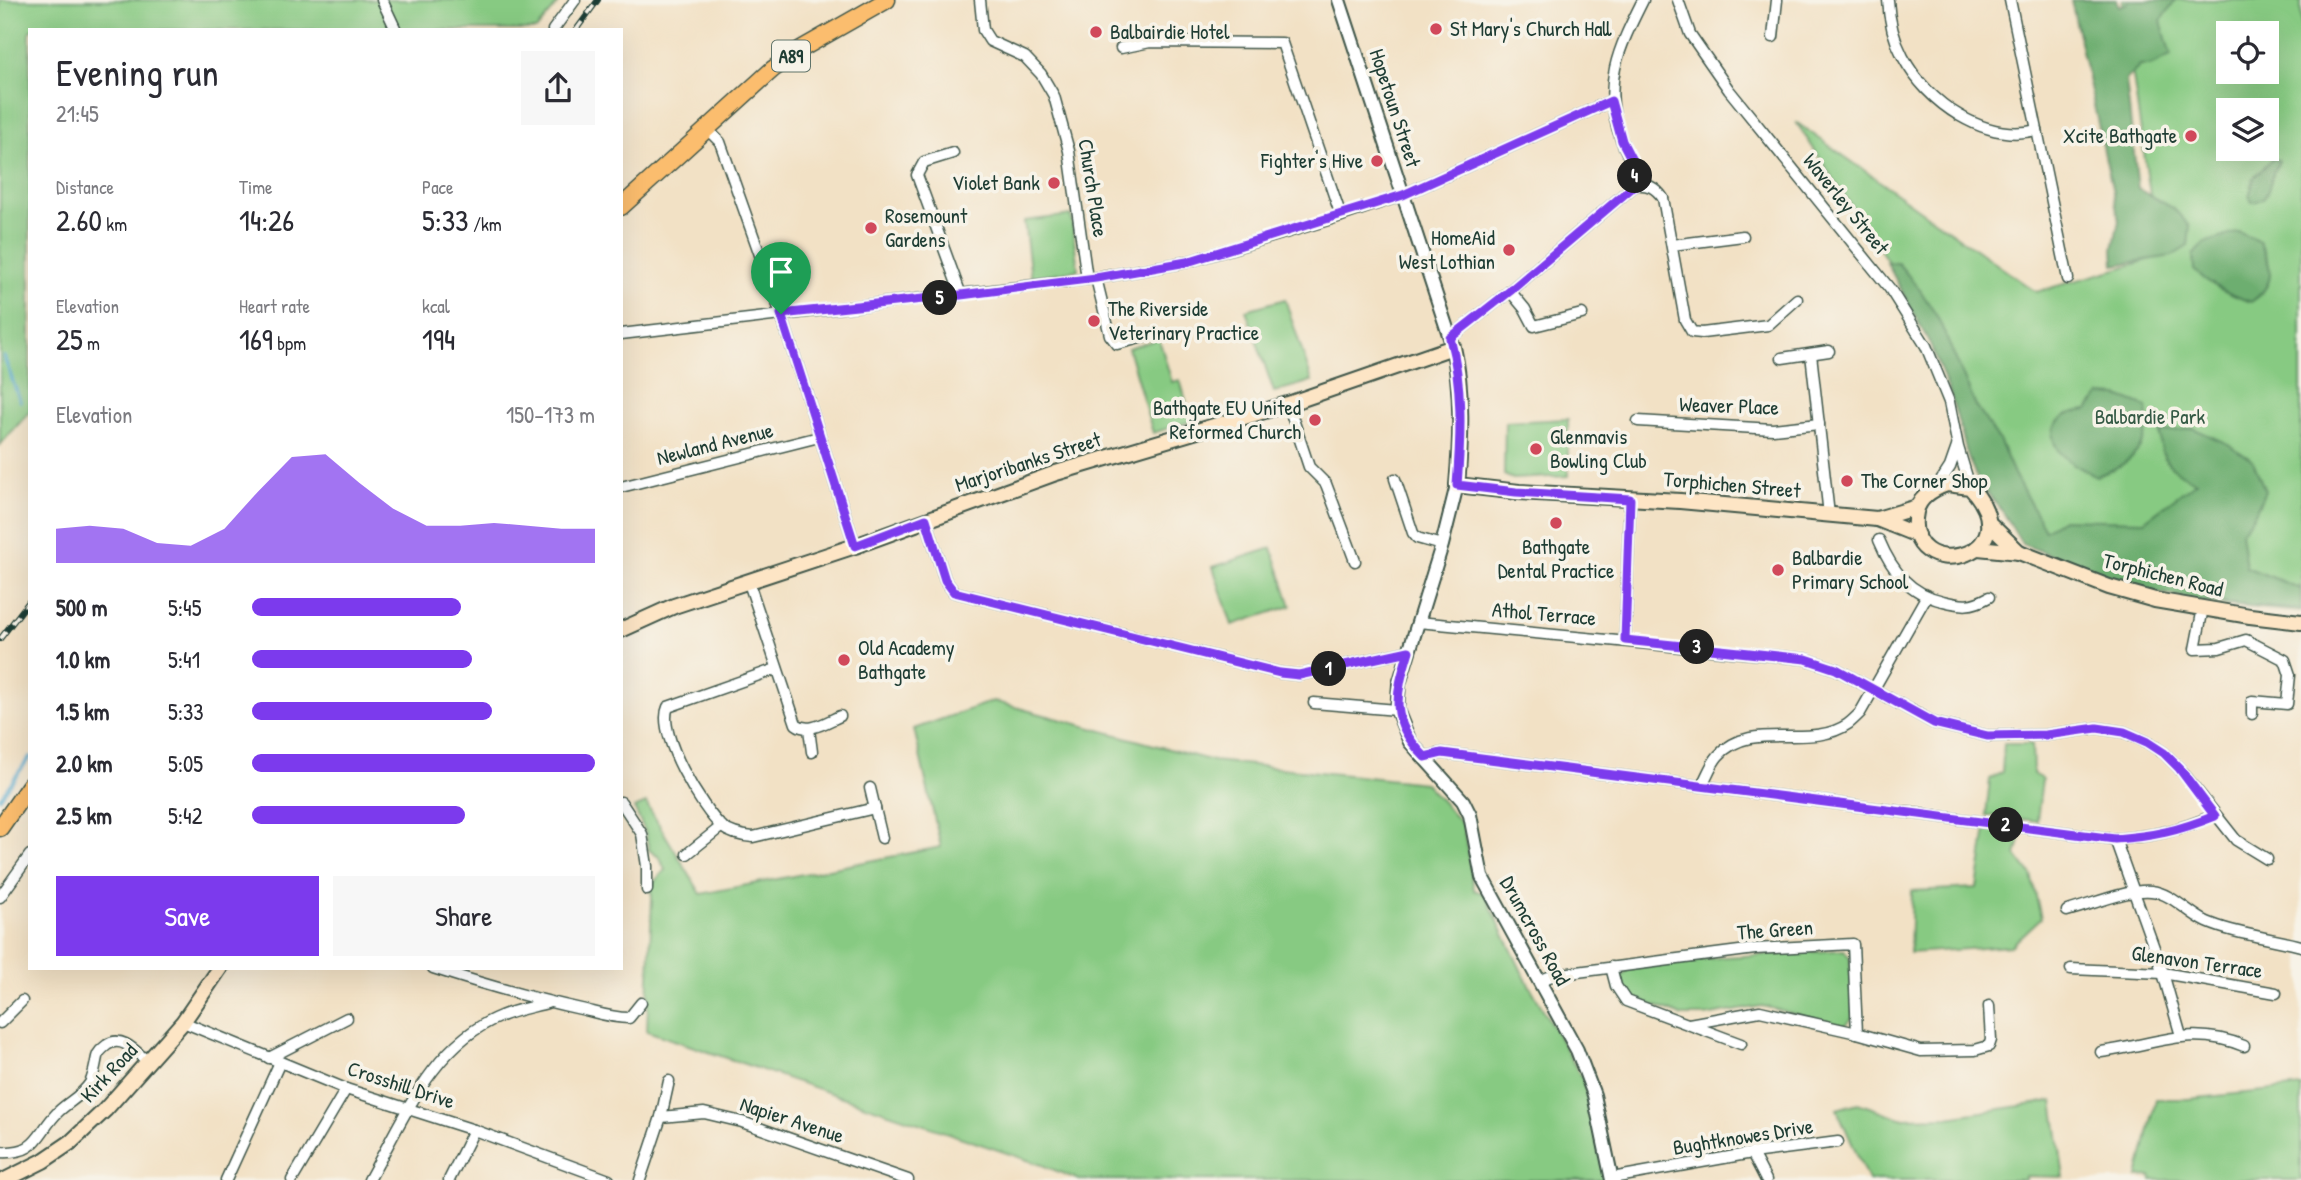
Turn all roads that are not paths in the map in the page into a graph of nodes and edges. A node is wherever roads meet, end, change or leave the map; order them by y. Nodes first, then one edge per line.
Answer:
1 (382, 0) edge
2 (575, 0) edge
3 (887, 0) edge
4 (980, 0) edge
5 (1339, 0) edge
6 (1643, 0) edge
7 (1678, 0) edge
8 (1777, 0) edge
9 (1888, 0) edge
10 (2010, 0) edge
11 (395, 28) edge
12 (554, 28) edge
13 (1773, 37) dead end
14 (1121, 48) dead end
15 (1611, 101) junction
16 (708, 130) junction
17 (2037, 130) junction
18 (948, 157) dead end
19 (1635, 185) junction
20 (1403, 195) junction
21 (623, 205) edge
22 (1341, 216) junction
23 (1743, 236) dead end
24 (1672, 245) junction
25 (1092, 279) junction
26 (2068, 279) dead end
27 (1510, 291) junction
28 (961, 295) junction
29 (1797, 299) dead end
30 (781, 314) junction
31 (1582, 314) dead end
32 (623, 334) edge
33 (1156, 334) dead end
34 (1451, 343) junction
35 (1829, 351) dead end
36 (1811, 354) junction
37 (1782, 358) dead end
38 (1288, 404) junction
39 (1638, 421) dead end
40 (1819, 424) junction
41 (819, 438) junction
42 (1958, 447) junction
43 (1395, 479) dead end
44 (1457, 485) junction
45 (623, 487) edge
46 (1936, 487) junction
47 (1970, 487) junction
48 (1630, 499) junction
49 (1917, 507) junction
50 (1829, 515) junction
51 (926, 519) junction
52 (1877, 519) junction
53 (1989, 522) junction
54 (1917, 535) junction
55 (1879, 540) dead end
56 (1442, 545) junction
57 (855, 546) junction
58 (1978, 548) junction
59 (2020, 552) junction
60 (1355, 561) dead end
61 (748, 580) junction
62 (1926, 597) junction
63 (1989, 597) dead end
64 (2203, 608) junction
65 (2301, 621) edge
66 (1418, 622) junction
67 (623, 629) edge
68 (1625, 640) junction
69 (1409, 651) junction
70 (776, 669) junction
71 (1874, 689) junction
72 (1314, 703) dead end
73 (1397, 710) junction
74 (2252, 714) dead end
75 (840, 716) dead end
76 (808, 729) junction
77 (812, 752) dead end
78 (1425, 757) junction
79 (1702, 785) junction
80 (28, 788) edge
81 (870, 788) dead end
82 (623, 805) edge
83 (874, 808) junction
84 (2215, 816) junction
85 (722, 826) junction
86 (0, 828) edge
87 (882, 838) dead end
88 (2115, 839) junction
89 (687, 854) dead end
90 (28, 858) edge
91 (2267, 859) dead end
92 (647, 890) dead end
93 (2133, 893) junction
94 (0, 897) edge
95 (2067, 911) dead end
96 (2301, 946) edge
97 (1611, 967) junction
98 (2071, 969) dead end
99 (219, 970) edge
100 (440, 970) edge
101 (2164, 973) junction
102 (1539, 981) junction
103 (2276, 993) dead end
104 (22, 1001) dead end
105 (547, 1003) junction
106 (641, 1003) dead end
107 (1989, 1006) dead end
108 (346, 1018) dead end
109 (183, 1022) junction
110 (0, 1023) edge
111 (1689, 1024) junction
112 (1857, 1033) junction
113 (2181, 1036) junction
114 (1741, 1044) dead end
115 (2244, 1046) dead end
116 (2101, 1052) dead end
117 (269, 1058) junction
118 (148, 1062) junction
119 (280, 1062) junction
120 (669, 1081) dead end
121 (346, 1089) junction
122 (411, 1108) junction
123 (661, 1117) junction
124 (474, 1129) junction
125 (1838, 1142) dead end
126 (0, 1152) edge
127 (1752, 1153) junction
128 (591, 1177) edge
129 (1612, 1179) edge
130 (5, 1180) edge
131 (226, 1180) edge
132 (292, 1180) edge
133 (369, 1180) edge
134 (449, 1180) edge
135 (609, 1180) edge
136 (640, 1180) edge
137 (908, 1180) edge
138 (1766, 1180) edge

1 - 11 street
2 - 12 street
3 - 16 main road, A89
4 - 25 street, Church Place
5 - 20 street, Hopetoun Street
6 - 15 street
7 - 42 street, Waverley Street
8 - 13 street
9 - 17 street
10 - 17 street
14 - 22 street
15 - 19 street
15 - 20 street
16 - 21 main road, A89
16 - 30 street
17 - 26 street
18 - 28 street
19 - 24 street
19 - 27 street
20 - 22 street
20 - 34 street, Hopetoun Street
22 - 25 street
23 - 24 street
24 - 29 street
25 - 28 street
25 - 33 street, Church Place
27 - 31 street
27 - 34 street
28 - 30 street
30 - 32 street
30 - 41 street
34 - 38 main road, Marjoribanks Street
34 - 44 main road, Drumcross Road
35 - 36 street
36 - 37 street
36 - 40 street
38 - 51 main road, Marjoribanks Street
38 - 60 street
39 - 40 street, Weaver Place
40 - 50 street
41 - 45 street, Newland Avenue
41 - 57 street
42 - 46 street
42 - 47 street, Waverley Street
43 - 56 street
44 - 48 main road, Torphichen Street
44 - 56 street, Drumcross Road
46 - 47 main road
46 - 49 main road
47 - 53 main road
48 - 50 main road, Torphichen Street
48 - 68 street
49 - 52 main road, Torphichen Street
49 - 54 main road
50 - 52 main road, Torphichen Street
51 - 57 main road, Marjoribanks Street
51 - 69 street
52 - 54 main road, Torphichen Street
53 - 58 main road
53 - 59 main road
54 - 58 main road
55 - 62 street
56 - 66 street, Drumcross Road
57 - 61 main road, Marjoribanks Street
58 - 59 main road
59 - 64 main road, Torphichen Road
61 - 67 main road, Marjoribanks Street
61 - 70 street
62 - 63 street
62 - 71 street
64 - 65 main road, Torphichen Road
64 - 74 street
66 - 68 street, Athol Terrace
66 - 69 street, Drumcross Road
68 - 71 street, Athol Terrace
69 - 73 street, Drumcross Road
70 - 76 street
70 - 85 street
71 - 79 street
71 - 84 street, Athol Terrace
72 - 73 street
73 - 78 street, Drumcross Road
75 - 76 street
76 - 77 street
78 - 79 street
78 - 102 street, Drumcross Road
79 - 88 street
80 - 86 main road
81 - 83 street
82 - 92 street
83 - 85 street
83 - 87 street
84 - 88 street
84 - 91 street, Athol Terrace
85 - 89 street
88 - 93 street
90 - 94 street
93 - 95 street
93 - 96 street
93 - 101 street
97 - 102 street, The Green
97 - 111 street
97 - 112 street, The Green
98 - 101 street, Glenavon Terrace
99 - 109 main road, Kirk Road
100 - 105 street
101 - 103 street, Glenavon Terrace
101 - 113 street
102 - 129 street, Drumcross Road
104 - 110 street
105 - 106 street
105 - 122 street
107 - 112 street
108 - 117 street
109 - 117 street, Crosshill Drive
109 - 118 main road, Kirk Road
111 - 112 street
111 - 114 street
113 - 115 street
113 - 116 street
117 - 119 street, Crosshill Drive
118 - 126 street
118 - 130 main road, Kirk Road
119 - 121 street, Crosshill Drive
119 - 131 street
120 - 123 street
121 - 122 street, Crosshill Drive
121 - 132 street
122 - 124 street, Crosshill Drive
122 - 133 street
123 - 136 street
123 - 137 street, Napier Avenue
124 - 128 street, Crosshill Drive
124 - 134 street
125 - 127 street, Bughtknowes Drive
127 - 129 street, Bughtknowes Drive
127 - 138 street
128 - 135 street, Crosshill Drive

